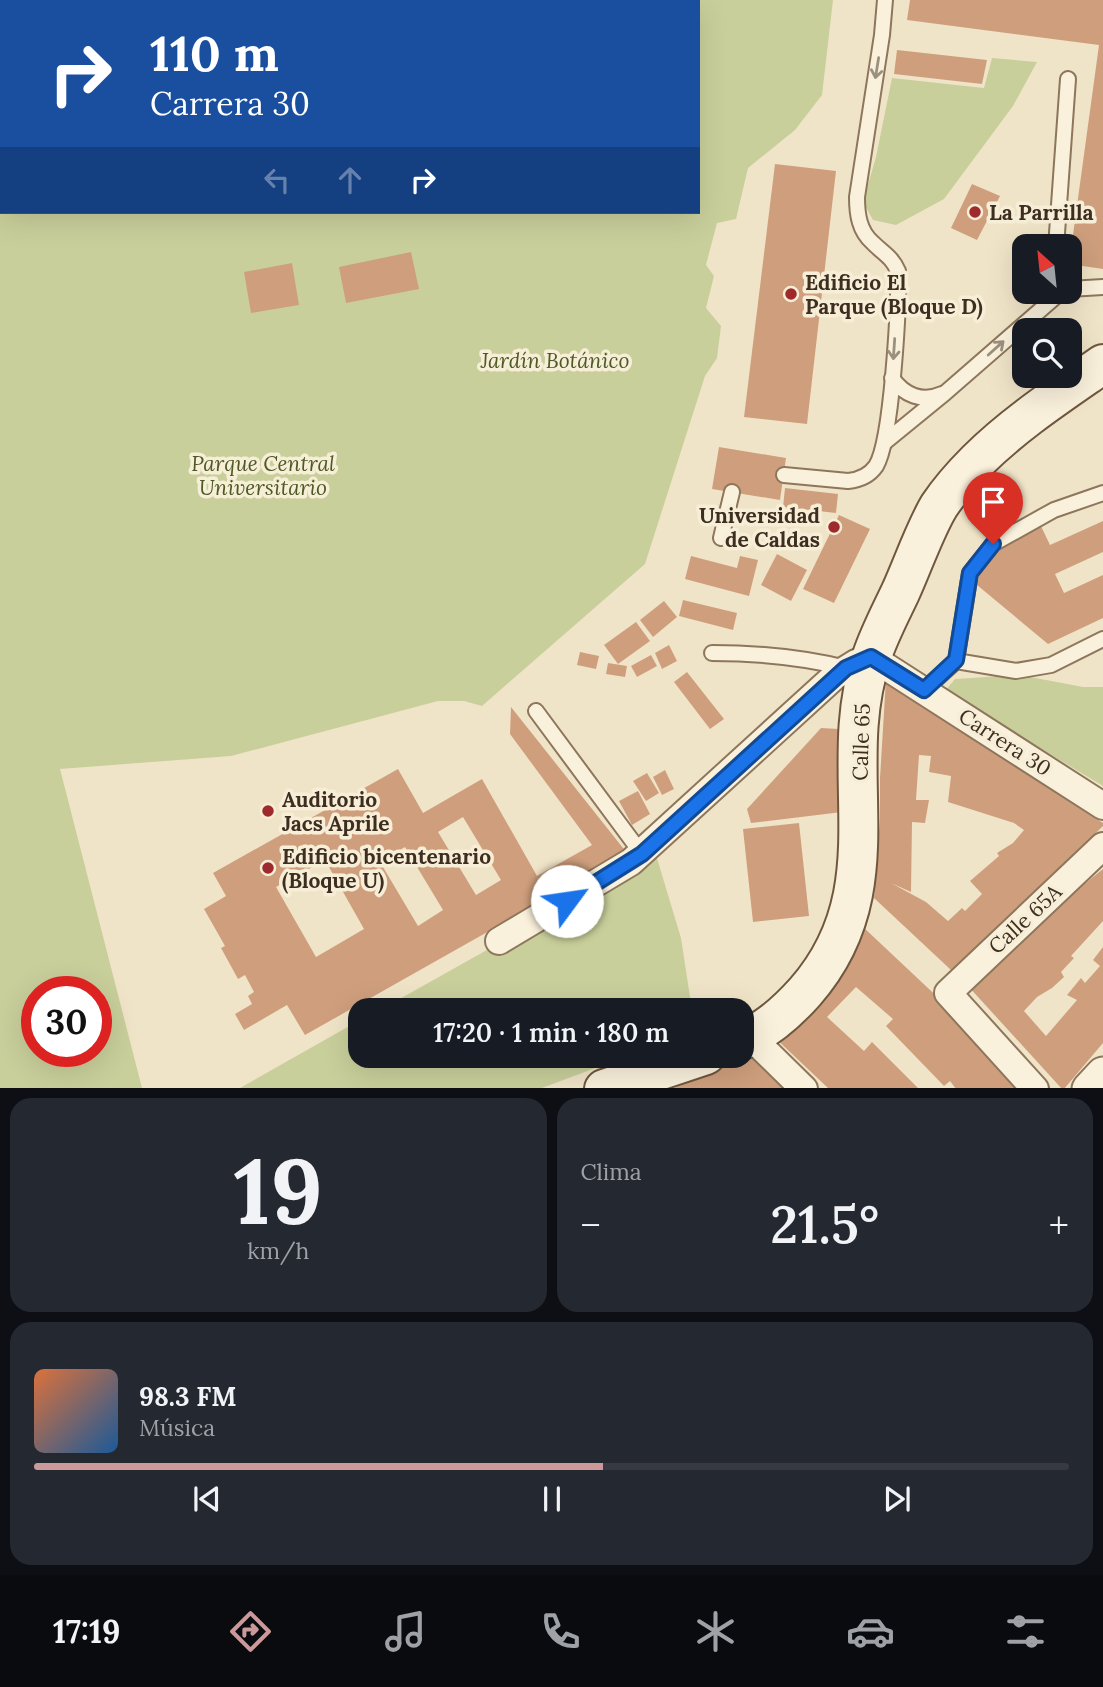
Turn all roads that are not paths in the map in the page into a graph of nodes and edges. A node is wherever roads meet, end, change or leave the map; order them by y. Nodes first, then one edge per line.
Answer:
1 (885, 0) edge
2 (1068, 79) dead end
3 (1057, 234) edge
4 (1082, 287) edge
5 (1103, 287) edge
6 (1045, 304) edge
7 (1103, 364) edge
8 (892, 378) junction
9 (945, 393) junction
10 (885, 442) junction
11 (784, 475) dead end
12 (732, 492) dead end
13 (1103, 494) edge
14 (722, 538) dead end
15 (1103, 639) edge
16 (712, 653) dead end
17 (956, 660) junction
18 (858, 662) junction
19 (924, 690) junction
20 (536, 711) dead end
21 (1103, 806) edge
22 (1103, 846) edge
23 (642, 854) junction
24 (499, 941) dead end
25 (754, 1033) edge
26 (754, 1046) edge
27 (666, 1068) edge
28 (1103, 1074) edge
29 (604, 1088) edge
30 (804, 1088) edge
31 (1035, 1088) edge
32 (1089, 1088) edge

1 -> 8 lane
2 - 3 lane
4 - 5 lane
9 -> 6 lane
7 - 18 main road, Calle 65
8 - 9 lane
8 - 10 lane
9 - 10 lane
10 - 11 lane
12 - 14 lane
13 - 17 lane
15 - 17 lane
16 - 18 lane
17 - 19 lane
18 - 19 street, Carrera 30
18 - 23 street
18 - 25 main road, Calle 65
19 - 21 street, Carrera 30
20 - 23 lane
22 - 31 street, Calle 65A
23 - 24 street
26 - 30 street
27 - 29 main road
28 - 32 street

